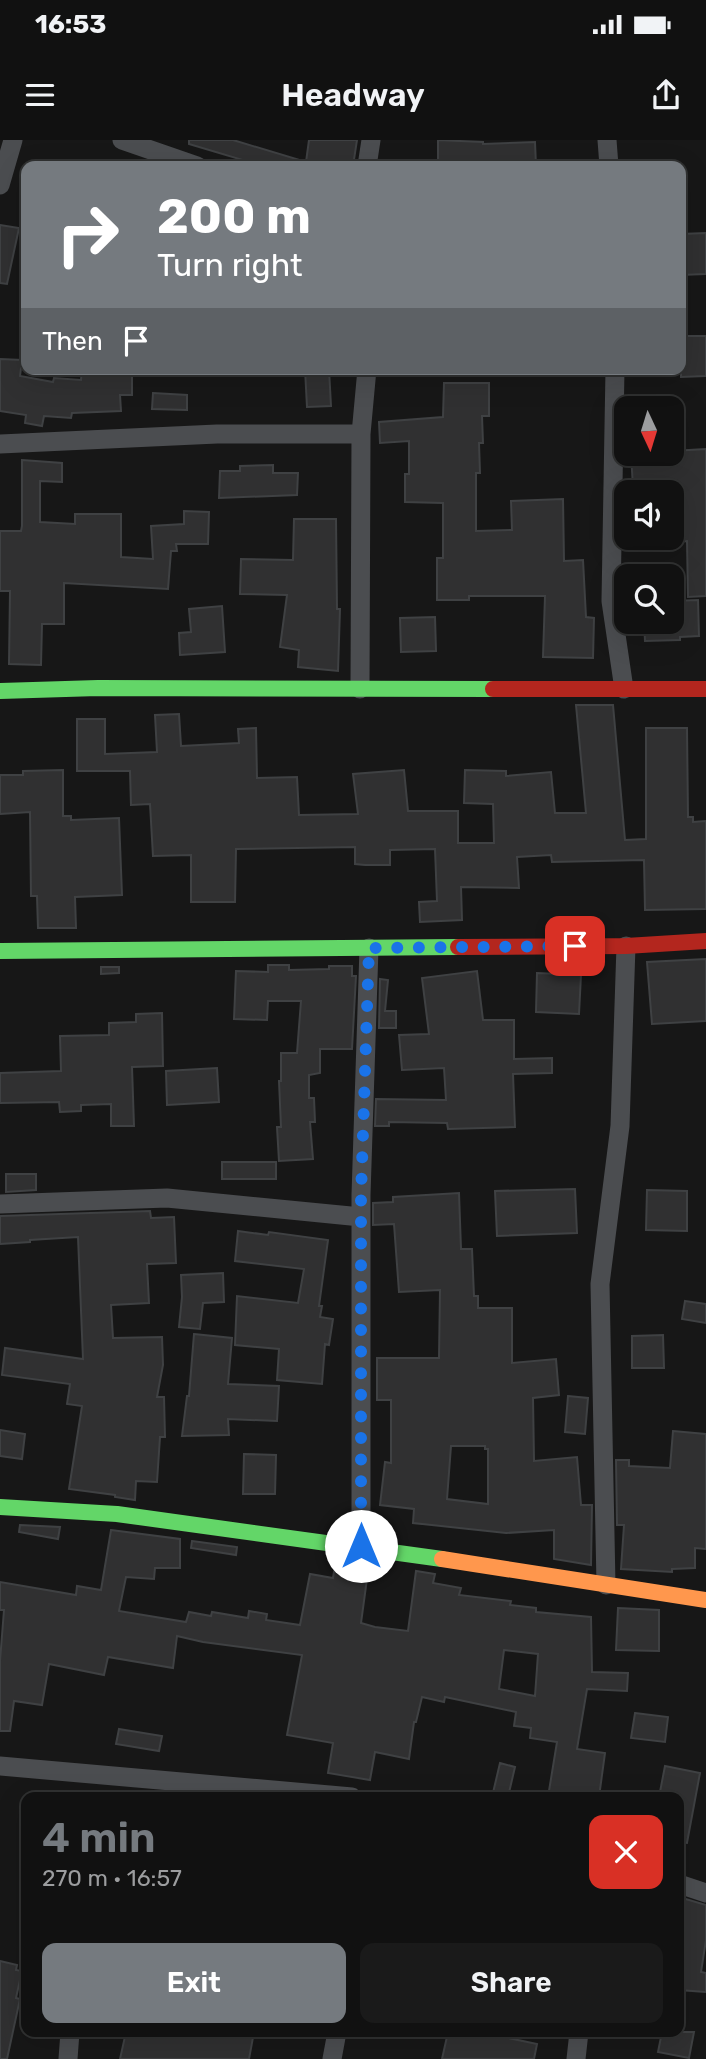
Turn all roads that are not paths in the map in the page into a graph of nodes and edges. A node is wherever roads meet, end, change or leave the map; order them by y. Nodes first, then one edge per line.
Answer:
1 (13, 140) edge
2 (122, 140) edge
3 (371, 140) edge
4 (607, 140) edge
5 (183, 161) edge
6 (368, 161) edge
7 (609, 161) edge
8 (0, 185) edge
9 (367, 375) edge
10 (615, 375) edge
11 (361, 434) junction
12 (0, 444) edge
13 (360, 689) junction
14 (624, 689) junction
15 (706, 689) edge
16 (0, 691) edge
17 (706, 942) edge
18 (626, 946) junction
19 (369, 948) junction
20 (0, 951) edge
21 (0, 1205) edge
22 (361, 1217) junction
23 (0, 1507) edge
24 (361, 1546) junction
25 (606, 1585) junction
26 (706, 1600) edge
27 (0, 1766) edge
28 (129, 1788) edge
29 (228, 1792) edge
30 (684, 1886) edge
31 (706, 1893) edge
32 (70, 2037) edge
33 (336, 2037) edge
34 (578, 2037) edge
35 (68, 2059) edge
36 (332, 2059) edge
37 (576, 2059) edge

1 - 8 street
2 - 5 street
3 - 6 street
4 - 7 street
9 - 11 street
10 - 14 street
11 - 12 street
11 - 13 street
13 - 14 street
13 - 16 street
14 - 15 street
17 - 18 street
18 - 19 street
18 - 25 street
19 - 20 street
19 - 22 street
21 - 22 street
22 - 24 street
23 - 24 street
24 - 25 street
25 - 26 street
27 - 28 street
28 - 29 street
30 - 31 street
32 - 35 street
33 - 36 street
34 - 37 street

